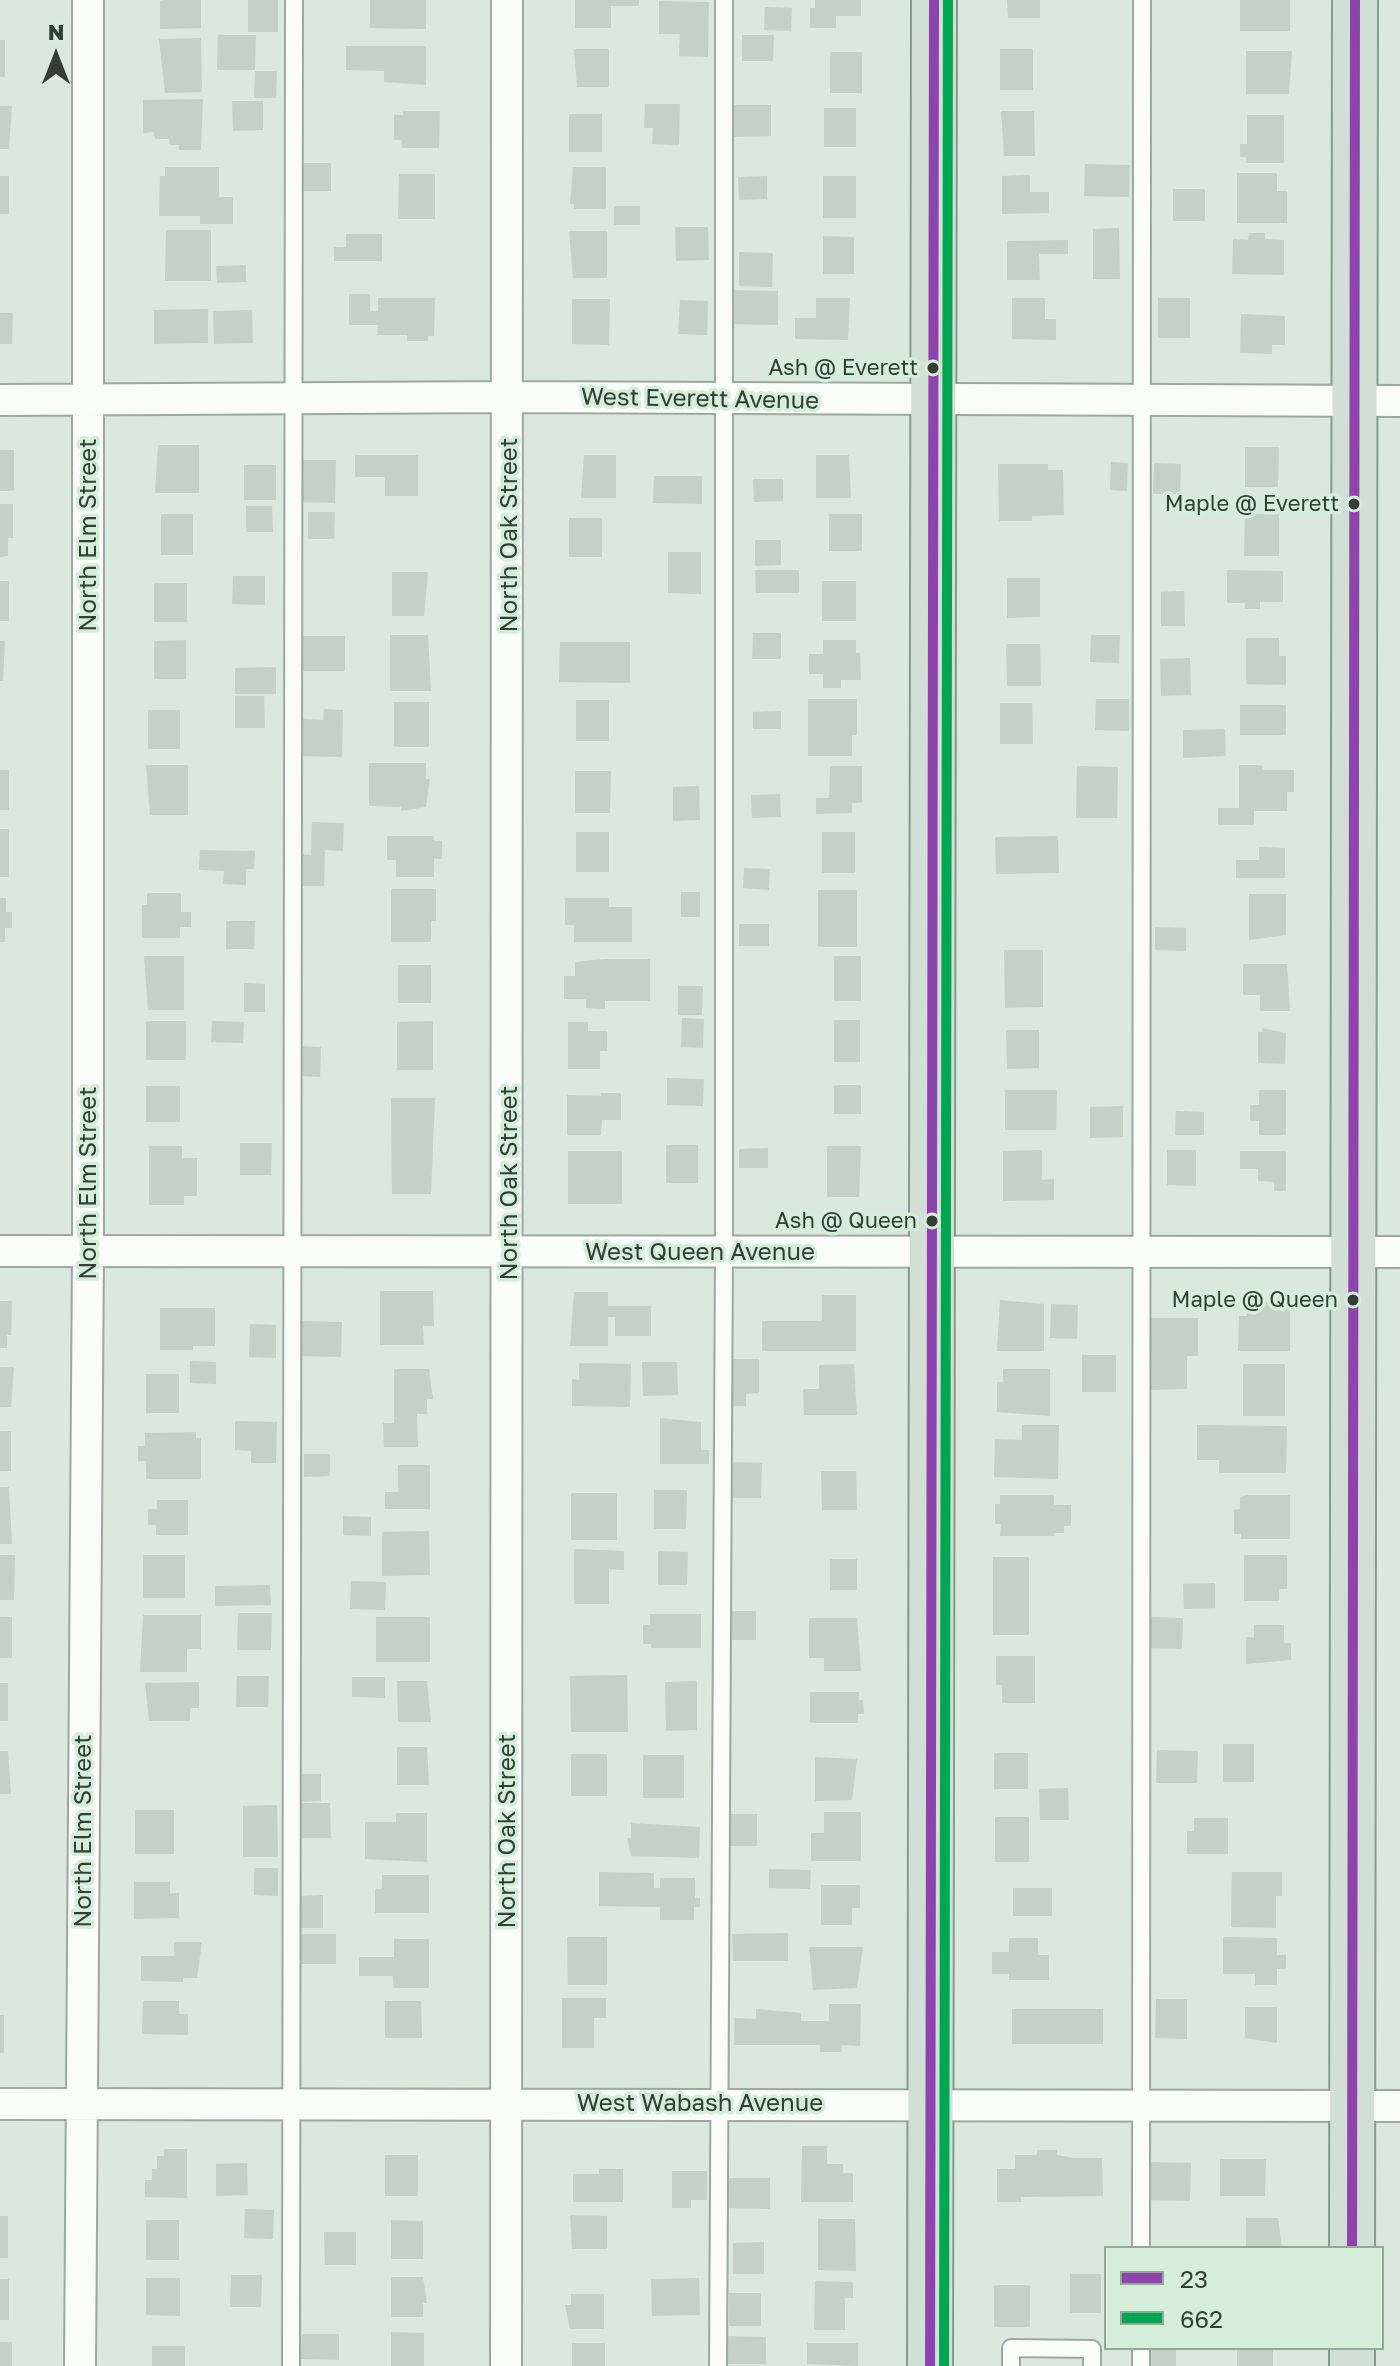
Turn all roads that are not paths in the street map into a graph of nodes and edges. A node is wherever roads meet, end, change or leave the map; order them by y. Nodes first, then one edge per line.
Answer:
1 (88, 0) edge
2 (294, 0) edge
3 (507, 0) edge
4 (724, 0) edge
5 (934, 0) edge
6 (1142, 0) edge
7 (1355, 0) edge
8 (509, 397) junction
9 (295, 398) junction
10 (724, 399) junction
11 (0, 400) edge
12 (88, 400) junction
13 (1355, 401) junction
14 (1400, 401) edge
15 (934, 402) junction
16 (1143, 402) junction
17 (0, 1251) edge
18 (88, 1251) junction
19 (293, 1251) junction
20 (509, 1251) junction
21 (724, 1252) junction
22 (1353, 1252) junction
23 (1400, 1252) edge
24 (931, 1253) junction
25 (1143, 1253) junction
26 (293, 2103) junction
27 (506, 2103) junction
28 (720, 2103) junction
29 (930, 2103) junction
30 (0, 2104) edge
31 (81, 2104) junction
32 (1142, 2104) junction
33 (1352, 2106) junction
34 (1400, 2106) edge
35 (1141, 2246) edge
36 (1352, 2246) edge
37 (80, 2366) edge
38 (291, 2366) edge
39 (506, 2366) edge
40 (718, 2366) edge
41 (930, 2366) edge
42 (1011, 2366) edge
43 (1092, 2366) edge

1 - 12 street, North Elm Street
2 - 9 lane
3 - 8 street, North Oak Street
4 - 10 lane
5 - 15 main road
6 - 16 lane
7 - 13 main road
8 - 9 street, West Everett Avenue
8 - 10 street, West Everett Avenue
8 - 20 street, North Oak Street
9 - 12 street, West Everett Avenue
9 - 19 lane
10 - 15 street, West Everett Avenue
10 - 21 lane
11 - 12 street, West Everett Avenue
12 - 18 street, North Elm Street
13 - 14 street, West Everett Avenue
13 - 16 street, West Everett Avenue
13 - 22 main road
15 - 16 street, West Everett Avenue
15 - 24 main road
16 - 25 lane
17 - 18 street, West Queen Avenue
18 - 19 street, West Queen Avenue
18 - 31 street, North Elm Street
19 - 20 street, West Queen Avenue
19 - 26 lane
20 - 21 street, West Queen Avenue
20 - 27 street, North Oak Street
21 - 24 street, West Queen Avenue
21 - 28 lane
22 - 23 street, West Queen Avenue
22 - 25 street, West Queen Avenue
22 - 33 main road
24 - 25 street, West Queen Avenue
24 - 29 main road
25 - 32 lane
26 - 27 street, West Wabash Avenue
26 - 31 street, West Wabash Avenue
26 - 38 lane
27 - 28 street, West Wabash Avenue
27 - 39 street, North Oak Street
28 - 29 street, West Wabash Avenue
28 - 40 lane
29 - 32 street, West Wabash Avenue
29 - 41 main road
30 - 31 street, West Wabash Avenue
31 - 37 street, North Elm Street
32 - 33 street, West Wabash Avenue
32 - 35 lane
33 - 34 street, West Wabash Avenue
33 - 36 main road
42 - 43 lane

